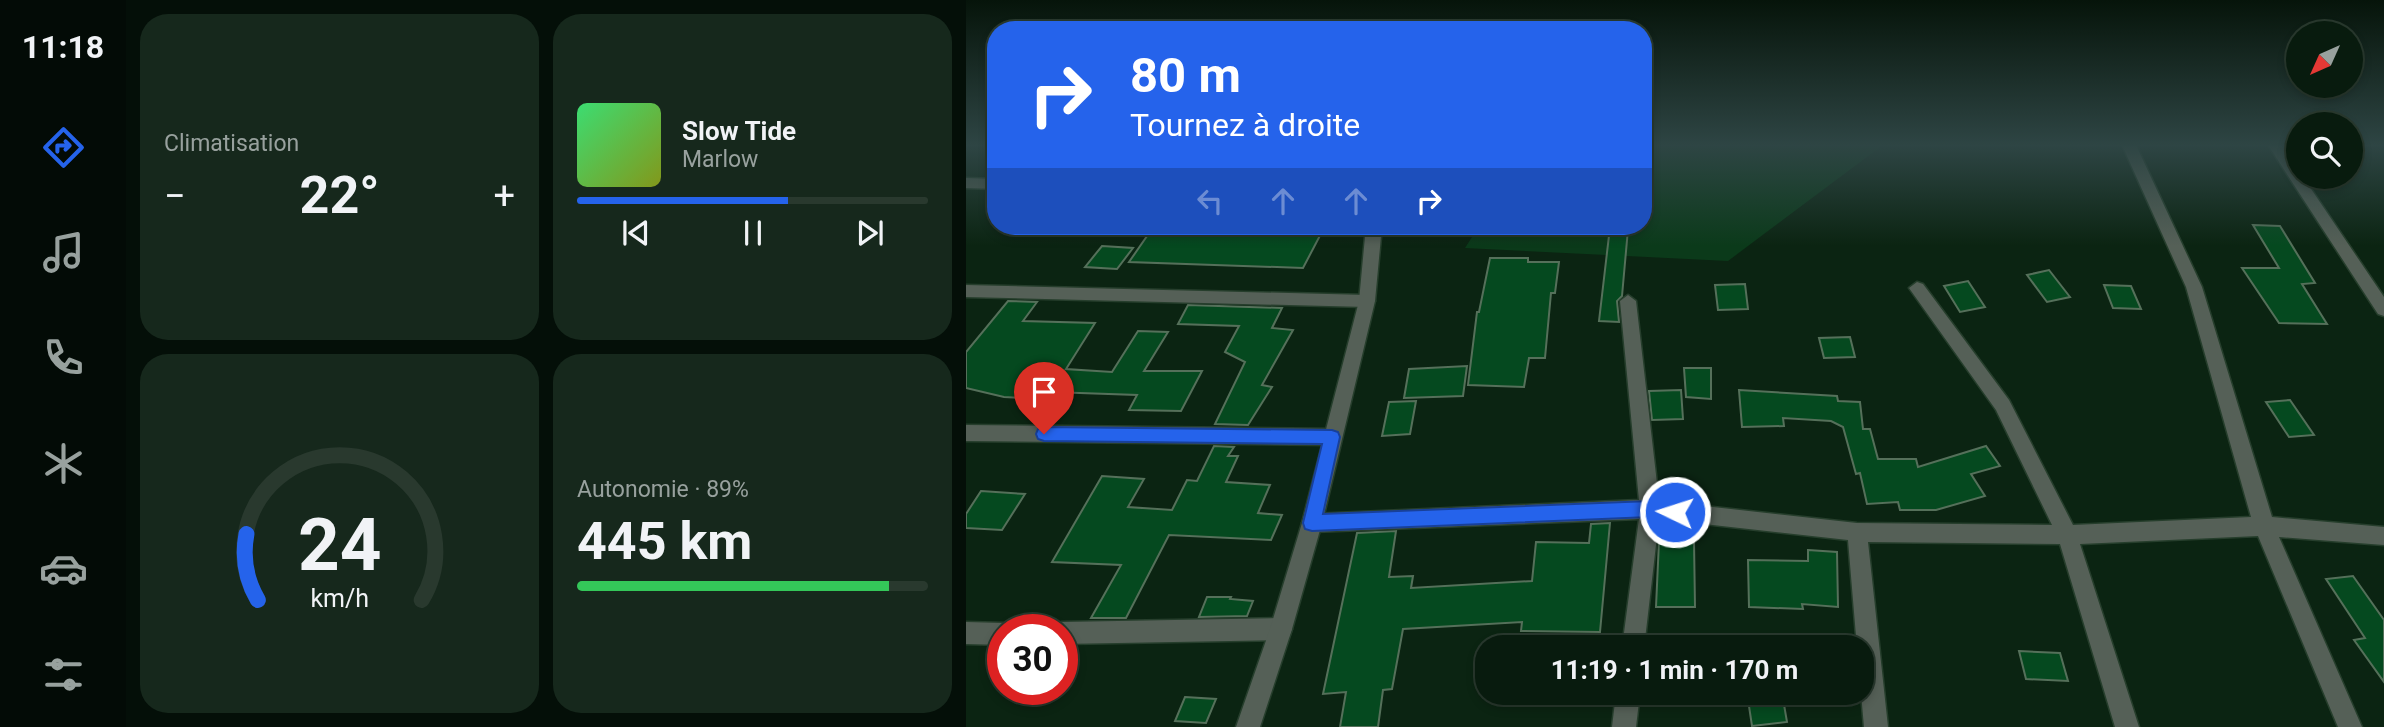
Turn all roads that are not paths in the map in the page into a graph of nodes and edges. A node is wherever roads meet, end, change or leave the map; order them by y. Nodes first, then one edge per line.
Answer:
1 (2145, 179) edge
2 (2297, 179) edge
3 (966, 183) edge
4 (987, 184) edge
5 (1373, 235) edge
6 (1917, 288) dead end
7 (966, 291) edge
8 (1367, 301) junction
9 (1628, 301) dead end
10 (2384, 310) edge
11 (966, 433) edge
12 (1332, 437) junction
13 (1650, 509) junction
14 (1312, 523) junction
15 (2264, 526) junction
16 (1857, 532) junction
17 (2067, 536) junction
18 (2384, 536) edge
19 (1281, 629) junction
20 (966, 633) edge
21 (1078, 633) edge
22 (987, 634) edge
23 (1635, 635) edge
24 (1627, 705) edge
25 (1248, 727) edge
26 (1624, 727) edge
27 (1876, 727) edge
28 (2127, 727) edge
29 (2350, 727) edge

1 - 15 street
2 - 10 street
3 - 4 street
5 - 8 street
6 - 17 street
7 - 8 street
8 - 12 street
9 - 13 street
11 - 12 street
12 - 14 street
13 - 14 street
13 - 16 street
13 - 23 street
14 - 19 street
15 - 17 street
15 - 18 street
15 - 29 street
16 - 17 street
16 - 27 street
17 - 28 street
19 - 21 street
19 - 25 street
20 - 22 street
24 - 26 street

